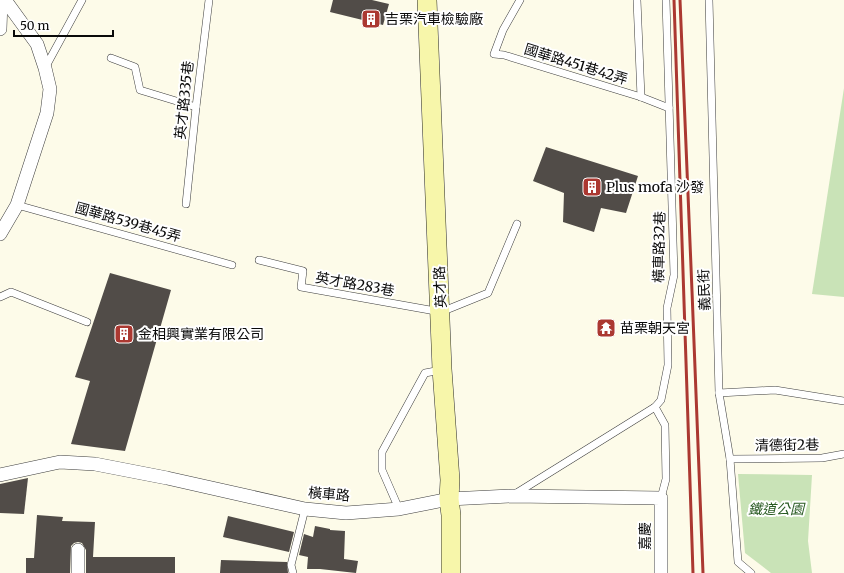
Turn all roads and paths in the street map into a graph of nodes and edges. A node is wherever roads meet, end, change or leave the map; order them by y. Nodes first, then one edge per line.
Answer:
1 (1, 0) edge
2 (5, 0) edge
3 (82, 0) edge
4 (209, 0) edge
5 (427, 0) edge
6 (520, 0) edge
7 (637, 0) edge
8 (666, 0) edge
9 (709, 0) edge
10 (0, 29) edge
11 (111, 58) dead end
12 (45, 68) junction
13 (641, 98) junction
14 (196, 107) junction
15 (669, 108) junction
16 (186, 204) dead end
17 (17, 205) junction
18 (517, 224) dead end
19 (0, 234) edge
20 (259, 260) dead end
21 (232, 265) dead end
22 (0, 297) edge
23 (441, 312) junction
24 (87, 322) dead end
25 (442, 369) junction
26 (719, 394) junction
27 (844, 401) edge
28 (655, 407) junction
29 (844, 454) edge
30 (730, 459) junction
31 (0, 475) edge
32 (512, 496) junction
33 (661, 498) junction
34 (449, 499) junction
35 (305, 509) junction
36 (399, 509) junction
37 (78, 550) dead end
38 (78, 573) edge
39 (293, 573) edge
40 (451, 573) edge
41 (661, 573) edge
42 (751, 573) edge

1 - 10 street
2 - 12 street
3 - 12 lane
4 - 14 lane, 英才路335巷
5 - 23 street, 英才路
6 - 13 lane, 國華路451巷42弄
7 - 13 lane
8 - 15 lane, 橫車路32巷
9 - 26 lane, 義民街
11 - 14 lane
12 - 17 street
13 - 15 lane, 國華路451巷42弄
14 - 16 lane, 英才路335巷
15 - 28 lane, 橫車路32巷
17 - 19 street
17 - 21 lane, 國華路539巷45弄
18 - 23 lane
20 - 23 lane, 英才路283巷
22 - 24 lane
23 - 25 street, 英才路
25 - 34 street, 英才路
25 - 36 lane
26 - 27 lane
26 - 30 lane, 義民街
28 - 32 lane
28 - 33 lane
29 - 30 lane, 清德街2巷
30 - 42 lane, 義民街
31 - 35 street, 橫車路
32 - 33 street, 橫車路
32 - 34 street, 橫車路
33 - 41 street, 嘉慶
34 - 36 street, 橫車路
34 - 40 street, 英才路
35 - 36 street, 橫車路
35 - 39 lane
37 - 38 street

